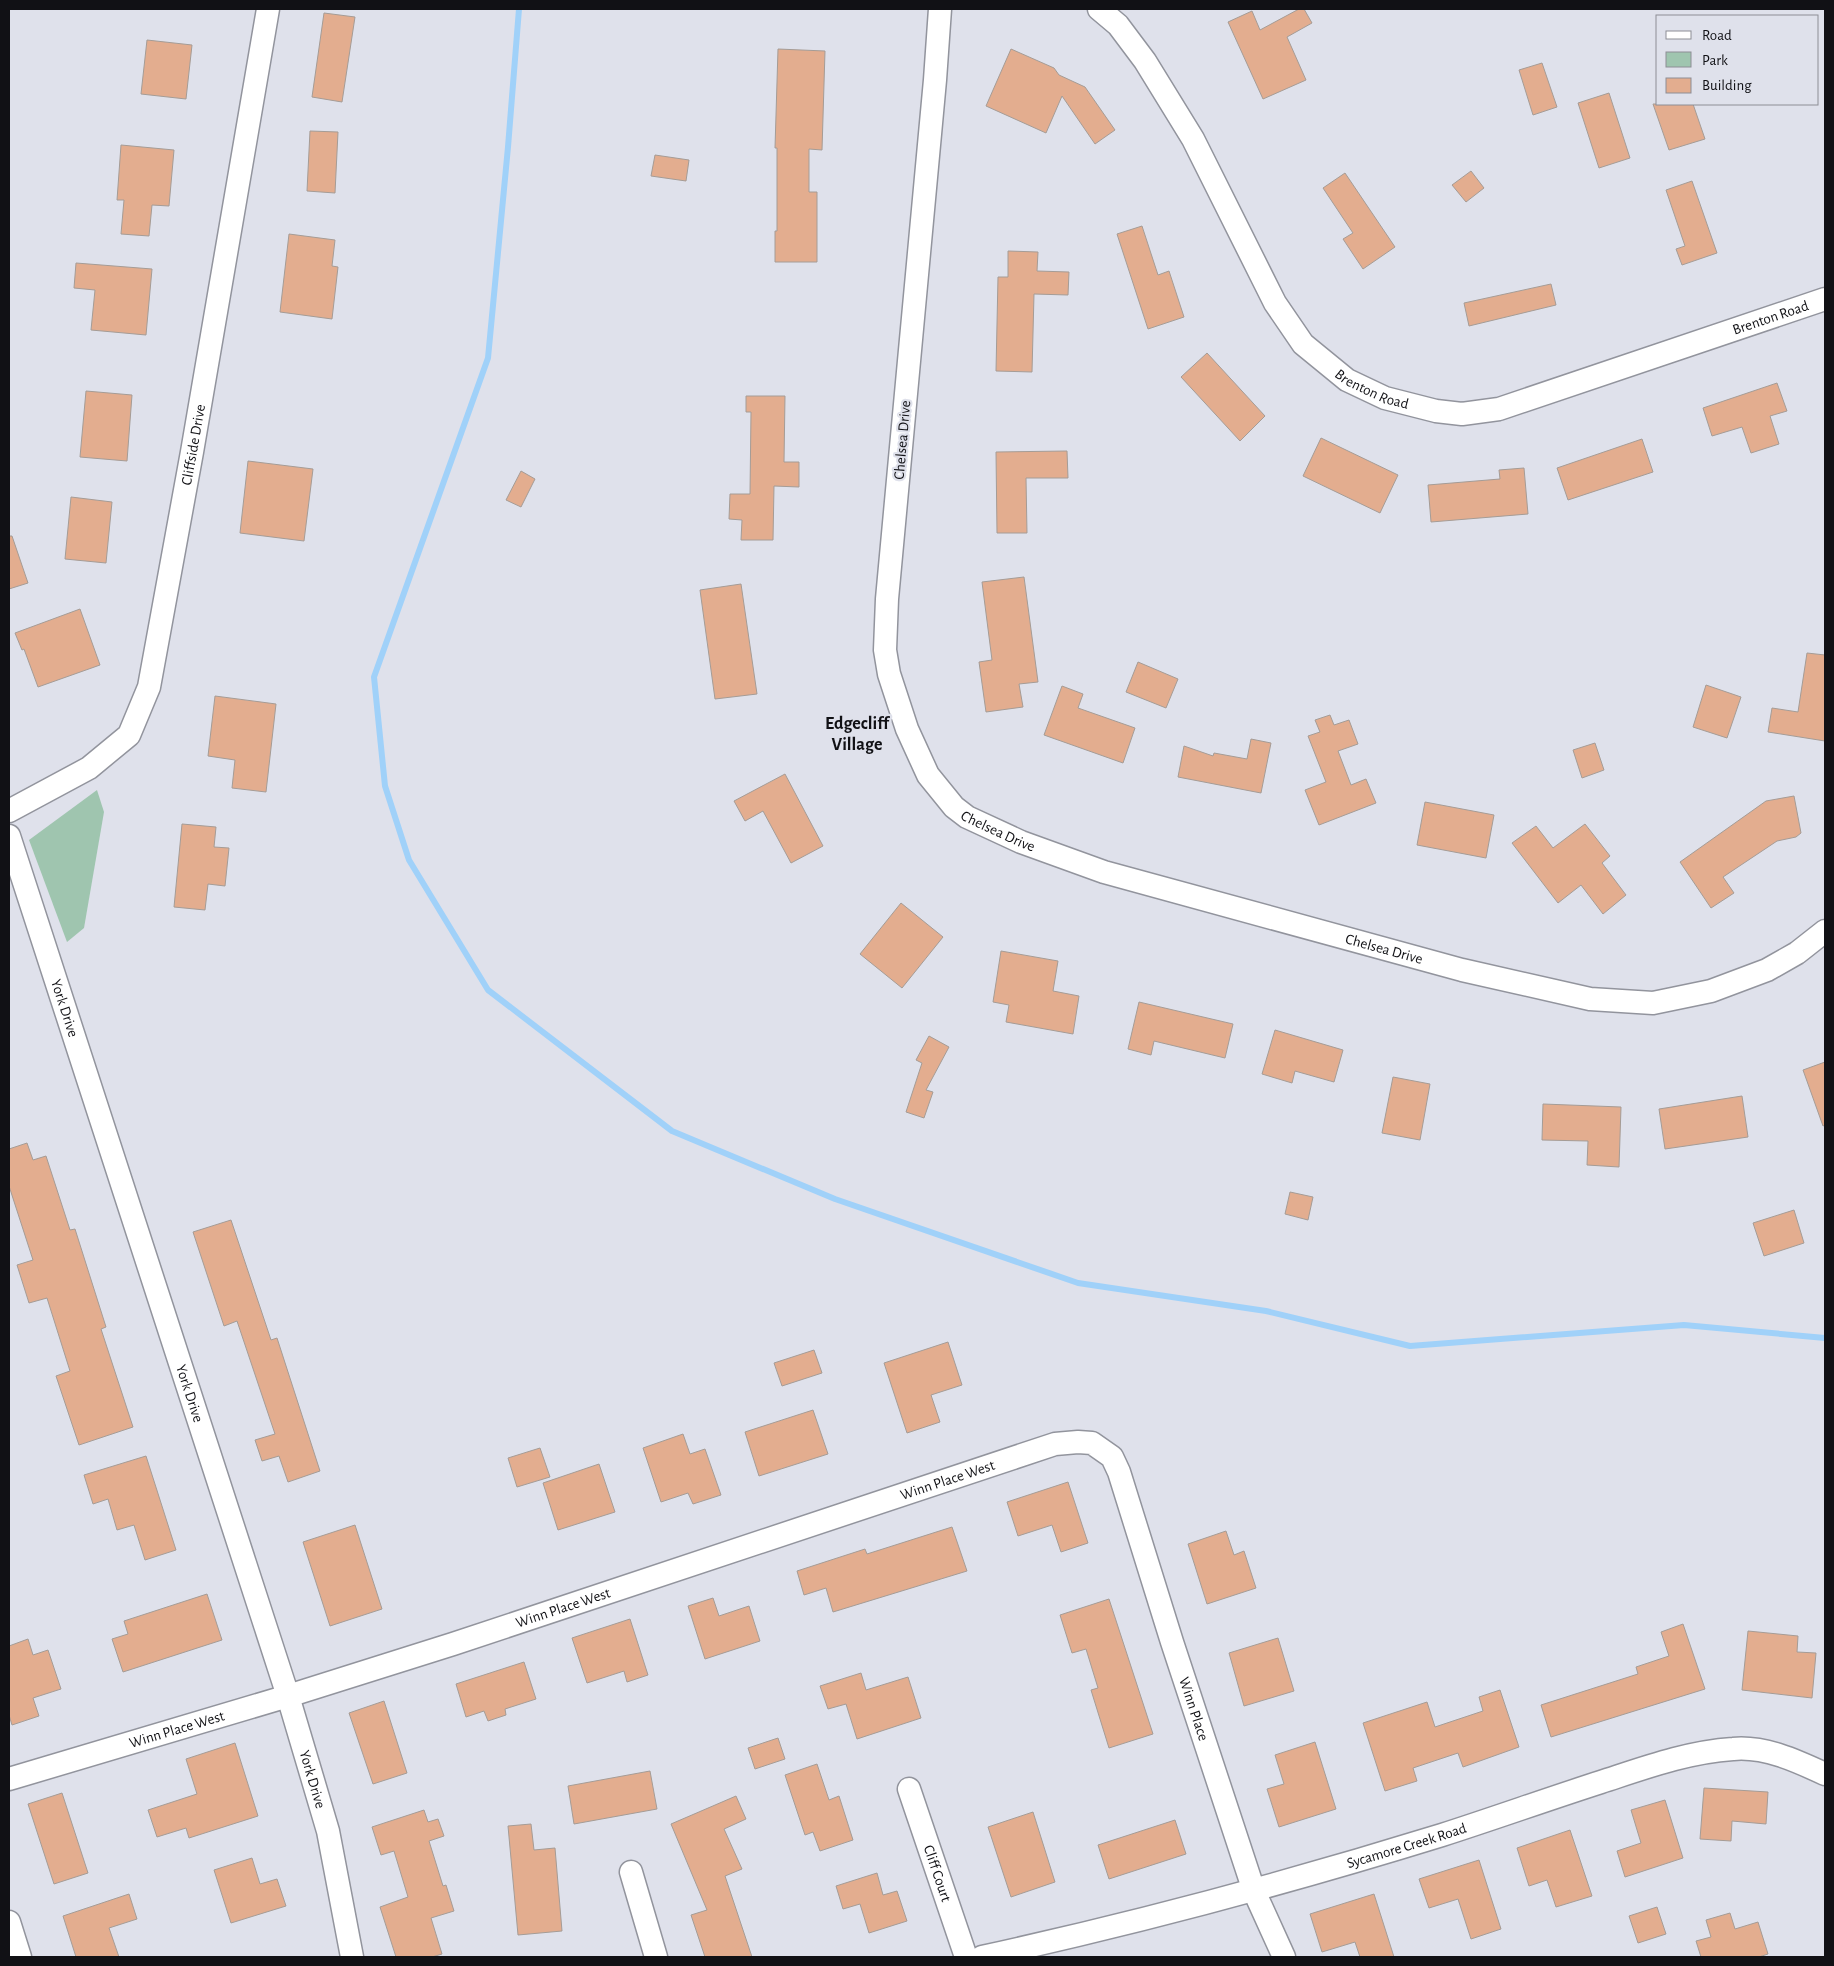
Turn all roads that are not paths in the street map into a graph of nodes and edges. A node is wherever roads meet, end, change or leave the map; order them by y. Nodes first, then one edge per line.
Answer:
1 (268, 9) edge
2 (940, 9) edge
3 (1099, 9) edge
4 (1825, 299) edge
5 (9, 811) edge
6 (9, 836) edge
7 (1825, 931) edge
8 (1112, 1457) joint
9 (288, 1696) junction
10 (1825, 1774) edge
11 (9, 1779) edge
12 (909, 1789) dead end
13 (631, 1872) dead end
14 (1254, 1890) junction
15 (9, 1922) edge
16 (20, 1957) edge
17 (352, 1957) edge
18 (656, 1957) edge
19 (966, 1957) edge
20 (982, 1957) edge
21 (1284, 1957) edge

1 - 5 street, Cliffside Drive
2 - 7 street, Chelsea Drive
3 - 4 street, Brenton Road
6 - 9 street, York Drive
8 - 9 street, Winn Place West
8 - 14 street, Winn Place
9 - 11 street, Winn Place West
9 - 17 street, York Drive
10 - 14 street, Sycamore Creek Road
12 - 19 street, Cliff Court
13 - 18 street
14 - 20 street, Sycamore Creek Road
14 - 21 street, Winn Place
15 - 16 street

